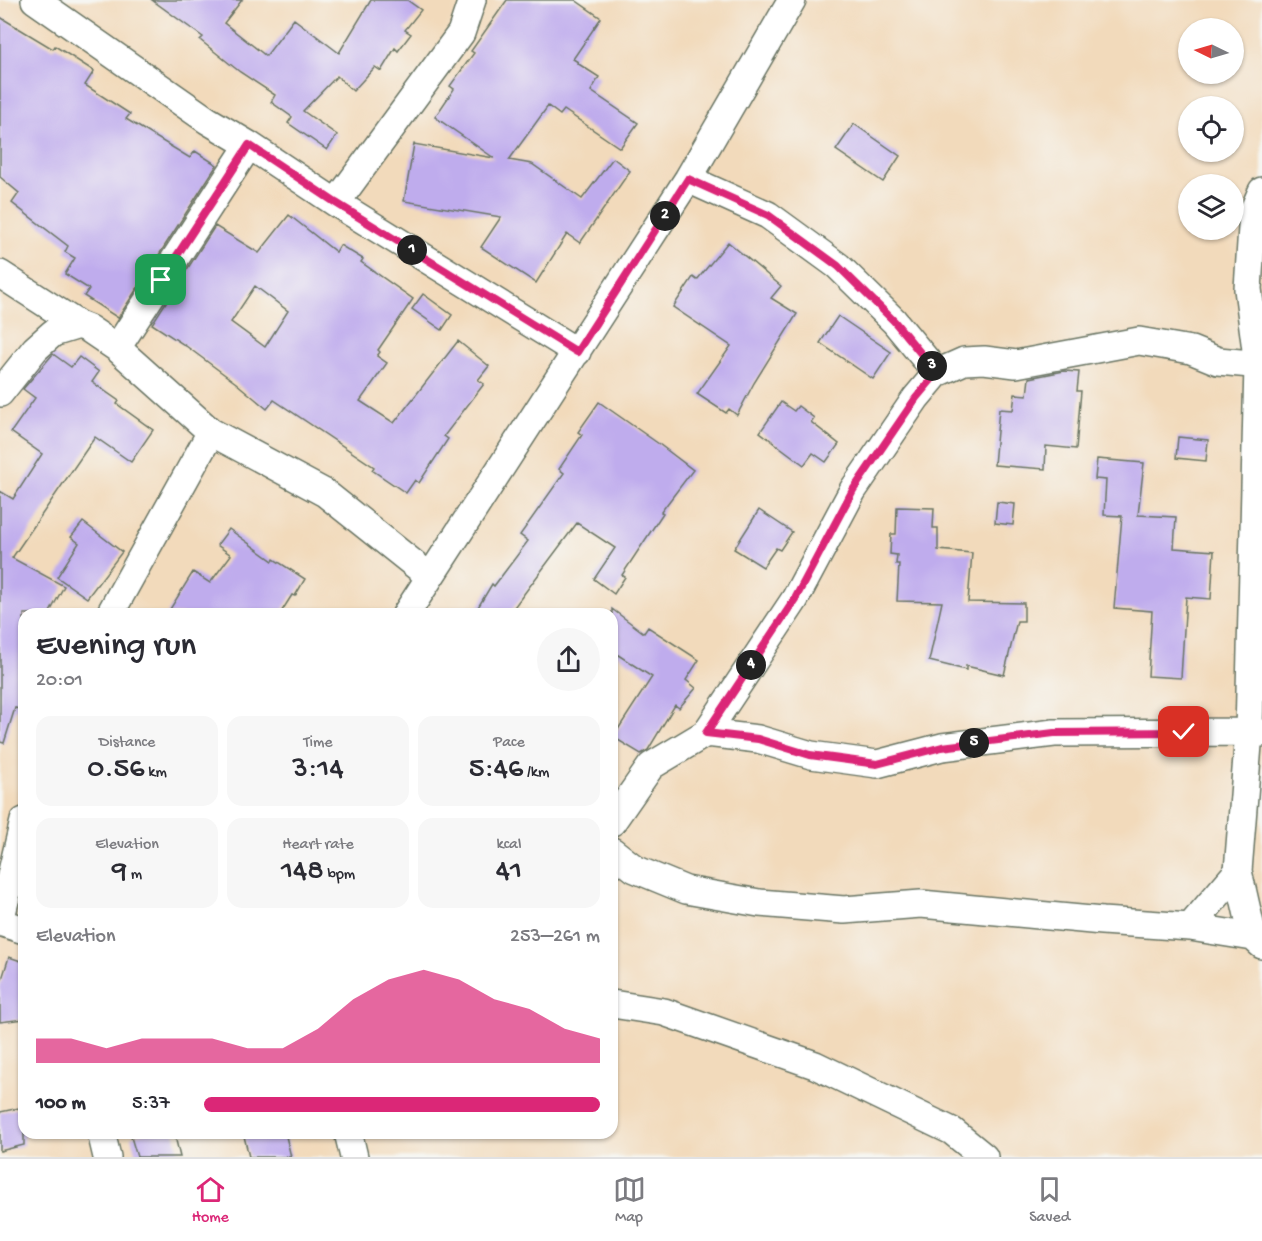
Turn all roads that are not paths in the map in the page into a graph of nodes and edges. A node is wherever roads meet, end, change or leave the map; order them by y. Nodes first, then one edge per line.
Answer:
1 (35, 0) edge
2 (472, 0) edge
3 (792, 0) edge
4 (249, 145) junction
5 (688, 179) junction
6 (1262, 191) edge
7 (336, 203) junction
8 (0, 274) edge
9 (79, 325) junction
10 (117, 348) junction
11 (577, 352) junction
12 (1260, 365) edge
13 (937, 373) junction
14 (0, 393) edge
15 (211, 432) junction
16 (1258, 518) edge
17 (429, 576) junction
18 (113, 608) edge
19 (410, 608) edge
20 (1255, 732) edge
21 (706, 733) junction
22 (618, 813) edge
23 (18, 846) edge
24 (618, 856) edge
25 (1238, 872) junction
26 (0, 922) edge
27 (1190, 927) junction
28 (18, 928) edge
29 (1257, 941) edge
30 (618, 1005) edge
31 (102, 1139) edge
32 (350, 1139) edge
33 (107, 1157) edge
34 (354, 1157) edge
35 (984, 1157) edge

1 - 4 street
2 - 7 street
3 - 5 street
4 - 7 street
4 - 10 street
5 - 11 street
5 - 13 street
6 - 12 street
7 - 11 street
8 - 9 street
9 - 10 street
9 - 14 street
10 - 15 street
11 - 17 street
12 - 13 street
12 - 16 street
13 - 21 street
15 - 17 street
15 - 18 street
16 - 20 street
17 - 19 street
20 - 21 street
20 - 25 street
21 - 22 street
23 - 26 street
24 - 27 street
25 - 27 street
25 - 29 street
26 - 28 street
27 - 29 street
30 - 35 street
31 - 33 street
32 - 34 street

